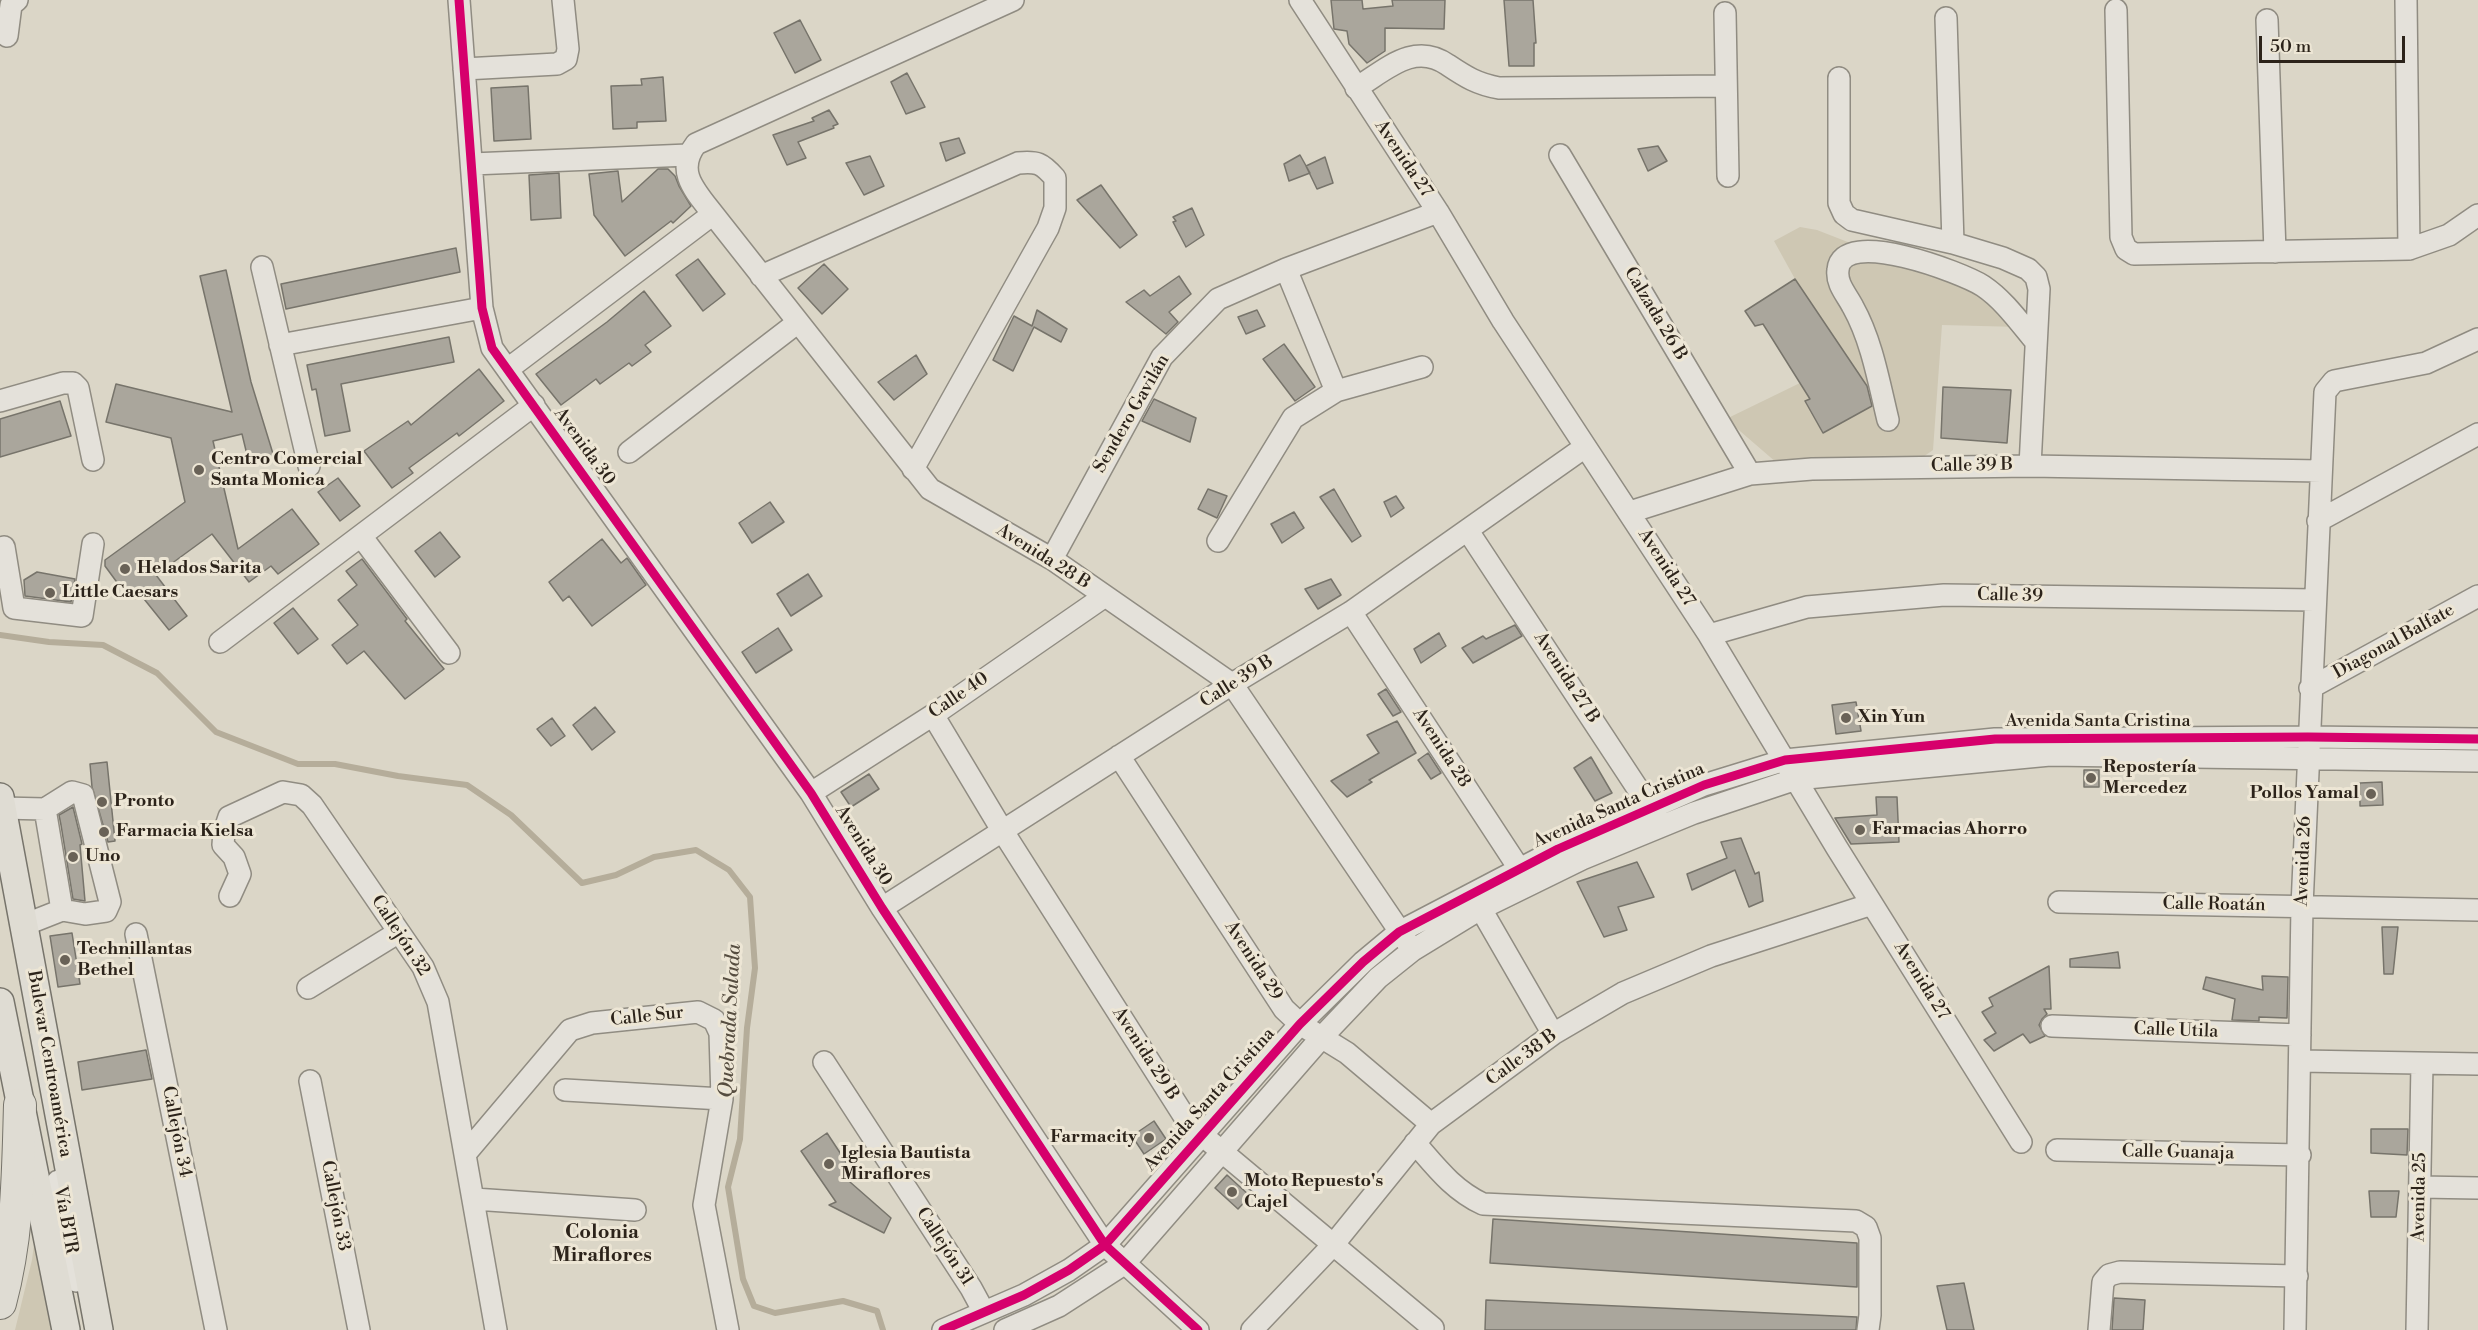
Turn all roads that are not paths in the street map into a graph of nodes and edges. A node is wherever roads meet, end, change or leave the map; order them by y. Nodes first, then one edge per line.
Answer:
1 (17, 0) edge
2 (459, 0) edge
3 (563, 0) edge
4 (1013, 0) edge
5 (1299, 0) edge
6 (2406, 0) edge
7 (2115, 10) dead end
8 (1725, 13) dead end
9 (1946, 18) dead end
10 (2267, 20) dead end
11 (7, 36) dead end
12 (464, 69) junction
13 (1839, 78) dead end
14 (1725, 86) junction
15 (1356, 88) junction
16 (1560, 154) dead end
17 (688, 155) junction
18 (472, 164) junction
19 (1728, 176) dead end
20 (1438, 212) junction
21 (712, 214) junction
22 (2478, 215) edge
23 (1953, 243) junction
24 (2409, 249) junction
25 (2275, 252) junction
26 (262, 267) dead end
27 (1286, 268) junction
28 (761, 276) junction
29 (482, 308) junction
30 (797, 322) junction
31 (2478, 339) edge
32 (2036, 342) junction
33 (280, 345) junction
34 (1422, 367) dead end
35 (508, 369) junction
36 (1335, 391) junction
37 (0, 401) edge
38 (534, 405) junction
39 (1888, 420) dead end
40 (2478, 434) edge
41 (1585, 447) junction
42 (629, 452) dead end
43 (93, 460) dead end
44 (2030, 465) junction
45 (309, 466) dead end
46 (913, 469) junction
47 (2321, 471) junction
48 (1750, 474) junction
49 (1630, 512) junction
50 (2318, 521) junction
51 (1468, 531) junction
52 (361, 536) junction
53 (1218, 542) dead end
54 (93, 544) dead end
55 (4, 547) dead end
56 (1052, 559) junction
57 (1105, 596) junction
58 (2478, 596) edge
59 (2315, 600) junction
60 (1351, 612) junction
61 (1709, 634) junction
62 (220, 642) dead end
63 (449, 653) dead end
64 (1232, 684) junction
65 (2310, 688) junction
66 (933, 715) junction
67 (2478, 739) edge
68 (2308, 747) junction
69 (1119, 756) junction
70 (1785, 760) junction
71 (2478, 761) edge
72 (1796, 779) junction
73 (811, 794) junction
74 (1, 802) edge
75 (1651, 807) junction
76 (45, 809) junction
77 (1661, 826) junction
78 (1002, 830) junction
79 (0, 862) edge
80 (1525, 876) junction
81 (230, 896) dead end
82 (1476, 902) junction
83 (2059, 902) dead end
84 (1872, 904) junction
85 (2302, 906) junction
86 (882, 908) junction
87 (62, 910) junction
88 (2478, 910) edge
89 (24, 925) junction
90 (399, 932) junction
91 (1399, 932) junction
92 (136, 934) dead end
93 (1413, 950) junction
94 (308, 988) dead end
95 (0, 1002) edge
96 (1300, 1024) junction
97 (2052, 1026) dead end
98 (1553, 1034) junction
99 (2300, 1035) junction
100 (1321, 1038) junction
101 (5, 1048) edge
102 (2300, 1061) junction
103 (824, 1062) dead end
104 (2422, 1064) junction
105 (2478, 1064) edge
106 (310, 1081) dead end
107 (565, 1090) dead end
108 (722, 1099) junction
109 (28, 1118) junction
110 (1431, 1124) junction
111 (1202, 1135) junction
112 (2021, 1142) dead end
113 (1415, 1143) junction
114 (2057, 1150) dead end
115 (1222, 1151) junction
116 (466, 1153) junction
117 (2300, 1155) junction
118 (2420, 1186) junction
119 (2478, 1188) edge
120 (474, 1199) junction
121 (635, 1210) dead end
122 (1105, 1245) junction
123 (1333, 1245) junction
124 (1124, 1264) junction
125 (2297, 1276) junction
126 (0, 1303) edge
127 (984, 1312) junction
128 (1433, 1328) dead end
129 (66, 1330) edge
130 (72, 1330) edge
131 (86, 1330) edge
132 (99, 1330) edge
133 (216, 1330) edge
134 (359, 1330) edge
135 (496, 1330) edge
136 (728, 1330) edge
137 (943, 1330) edge
138 (1005, 1330) edge
139 (1198, 1330) edge
140 (1252, 1330) edge
141 (1868, 1330) edge
142 (2099, 1330) edge
143 (2295, 1330) edge
144 (2417, 1330) edge

1 - 11 street
2 - 12 street, Avenida 30
3 - 12 street
4 - 17 street
5 - 15 street, Avenida 27
6 - 24 street
7 - 25 street
8 - 14 street
9 - 23 street
10 - 25 street
12 - 18 street, Avenida 30
13 - 23 street
14 - 15 street
14 - 19 street
15 - 20 street, Avenida 27
16 - 48 street, Calzada 26 B
17 - 18 street
17 - 21 street, Avenida 28 B
18 - 29 street, Avenida 30
20 - 27 street, Sendero Gavilán
20 - 41 street, Avenida 27
21 - 28 street, Avenida 28 B
21 - 35 street
22 - 24 street
23 - 32 street
24 - 25 street
26 - 33 street
27 - 36 street
27 - 56 street, Sendero Gavilán
28 - 30 street, Avenida 28 B
28 - 46 street
29 - 33 street
29 - 35 street, Avenida 30
30 - 42 street
30 - 46 street, Avenida 28 B
31 - 47 street, Avenida 26
32 - 39 street
32 - 44 street
33 - 45 street
34 - 36 street
35 - 38 street, Avenida 30
36 - 53 street
37 - 43 street
38 - 52 street
38 - 73 street, Avenida 30
40 - 50 street
41 - 49 street, Avenida 27
41 - 51 street, Calle 39 B
44 - 47 street, Calle 39 B
44 - 48 street, Calle 39 B
46 - 56 street, Avenida 28 B
47 - 50 street, Avenida 26
48 - 49 street, Calle 39 B
49 - 61 street, Avenida 27
50 - 59 street, Avenida 26
51 - 60 street, Calle 39 B
51 - 75 street, Avenida 27 B
52 - 62 street
52 - 63 street
54 - 55 street
56 - 57 street, Avenida 28 B
57 - 64 street, Avenida 28 B
57 - 66 street, Calle 40
58 - 65 street, Diagonal Balfate
59 - 61 street, Calle 39
59 - 65 street, Avenida 26
60 - 64 street, Calle 39 B
60 - 80 street, Avenida 28
61 - 70 street, Avenida 27
64 - 69 street, Calle 39 B
64 - 91 street, Avenida 28 B
65 - 68 street, Avenida 26
66 - 73 street, Calle 40
66 - 78 street, Avenida 29 B
67 - 68 street, Avenida Santa Cristina
68 - 70 street, Avenida Santa Cristina
68 - 71 street, Avenida Santa Cristina
68 - 72 street, Avenida Santa Cristina
68 - 85 street, Avenida 26
69 - 78 street, Calle 39 B
69 - 96 street, Avenida 29
70 - 72 street, Avenida 27
70 - 75 street, Avenida Santa Cristina
72 - 77 street, Avenida Santa Cristina
72 - 84 street, Avenida 27
73 - 86 street, Avenida 30
74 - 76 street
74 - 89 main road, Bulevar Centroamérica
75 - 77 street, Avenida 27 B
75 - 80 street, Avenida Santa Cristina
76 - 87 street
76 - 87 street
77 - 80 street, Avenida Santa Cristina
78 - 86 street, Calle 39 B
78 - 111 street, Avenida 29 B
79 - 131 street, Vía BTR
80 - 82 street, Avenida Santa Cristina
81 - 90 street, Callejón 32
82 - 91 street, Avenida Santa Cristina
82 - 93 street, Avenida Santa Cristina
82 - 98 street
83 - 85 street, Calle Roatán
84 - 98 street, Calle 38 B
84 - 112 street, Avenida 27
85 - 88 street, Calle Roatán
85 - 99 street, Avenida 26
86 - 122 street, Avenida 30
87 - 89 street
89 - 132 main road, Bulevar Centroamérica
90 - 94 street
90 - 116 street, Callejón 32
91 - 93 street, Avenida 28 B
91 - 96 street, Avenida Santa Cristina
92 - 133 street, Callejón 34
93 - 100 street, Avenida Santa Cristina
95 - 101 main road, Bulevar Centroamérica
96 - 100 street, Avenida 29
96 - 111 street, Avenida Santa Cristina
97 - 99 street, Calle Utila
98 - 110 street, Calle 38 B
99 - 102 street, Avenida 26
100 - 110 street, Avenida 29
100 - 115 street, Avenida Santa Cristina
101 - 109 main road, Bulevar Centroamérica
102 - 104 street
102 - 117 street, Avenida 26
103 - 127 street, Callejón 31
104 - 105 street
104 - 118 street, Avenida 25
106 - 134 street, Callejón 33
107 - 108 street
108 - 116 street, Calle Sur
108 - 136 street, Calle Sur
109 - 126 highway
109 - 129 main road, Bulevar Centroamérica
109 - 130 main road
110 - 113 street, Calle 38 B
111 - 115 street, Avenida 29 B
111 - 122 street, Avenida Santa Cristina
113 - 123 street, Calle 38 B
113 - 141 street
114 - 117 street, Calle Guanaja
115 - 123 street, Avenida 29 B
115 - 124 street, Avenida Santa Cristina
116 - 120 street, Callejón 32
117 - 125 street, Avenida 26
118 - 119 street
118 - 144 street, Avenida 25
120 - 121 street
120 - 135 street, Callejón 32
122 - 124 street, Avenida 30
122 - 127 street, Avenida Santa Cristina
123 - 128 street, Avenida 29 B
123 - 140 street, Calle 38 B
124 - 138 street, Avenida Santa Cristina
124 - 139 street, Avenida 30
125 - 142 street
125 - 143 street, Avenida 26
127 - 137 street, Avenida Santa Cristina

